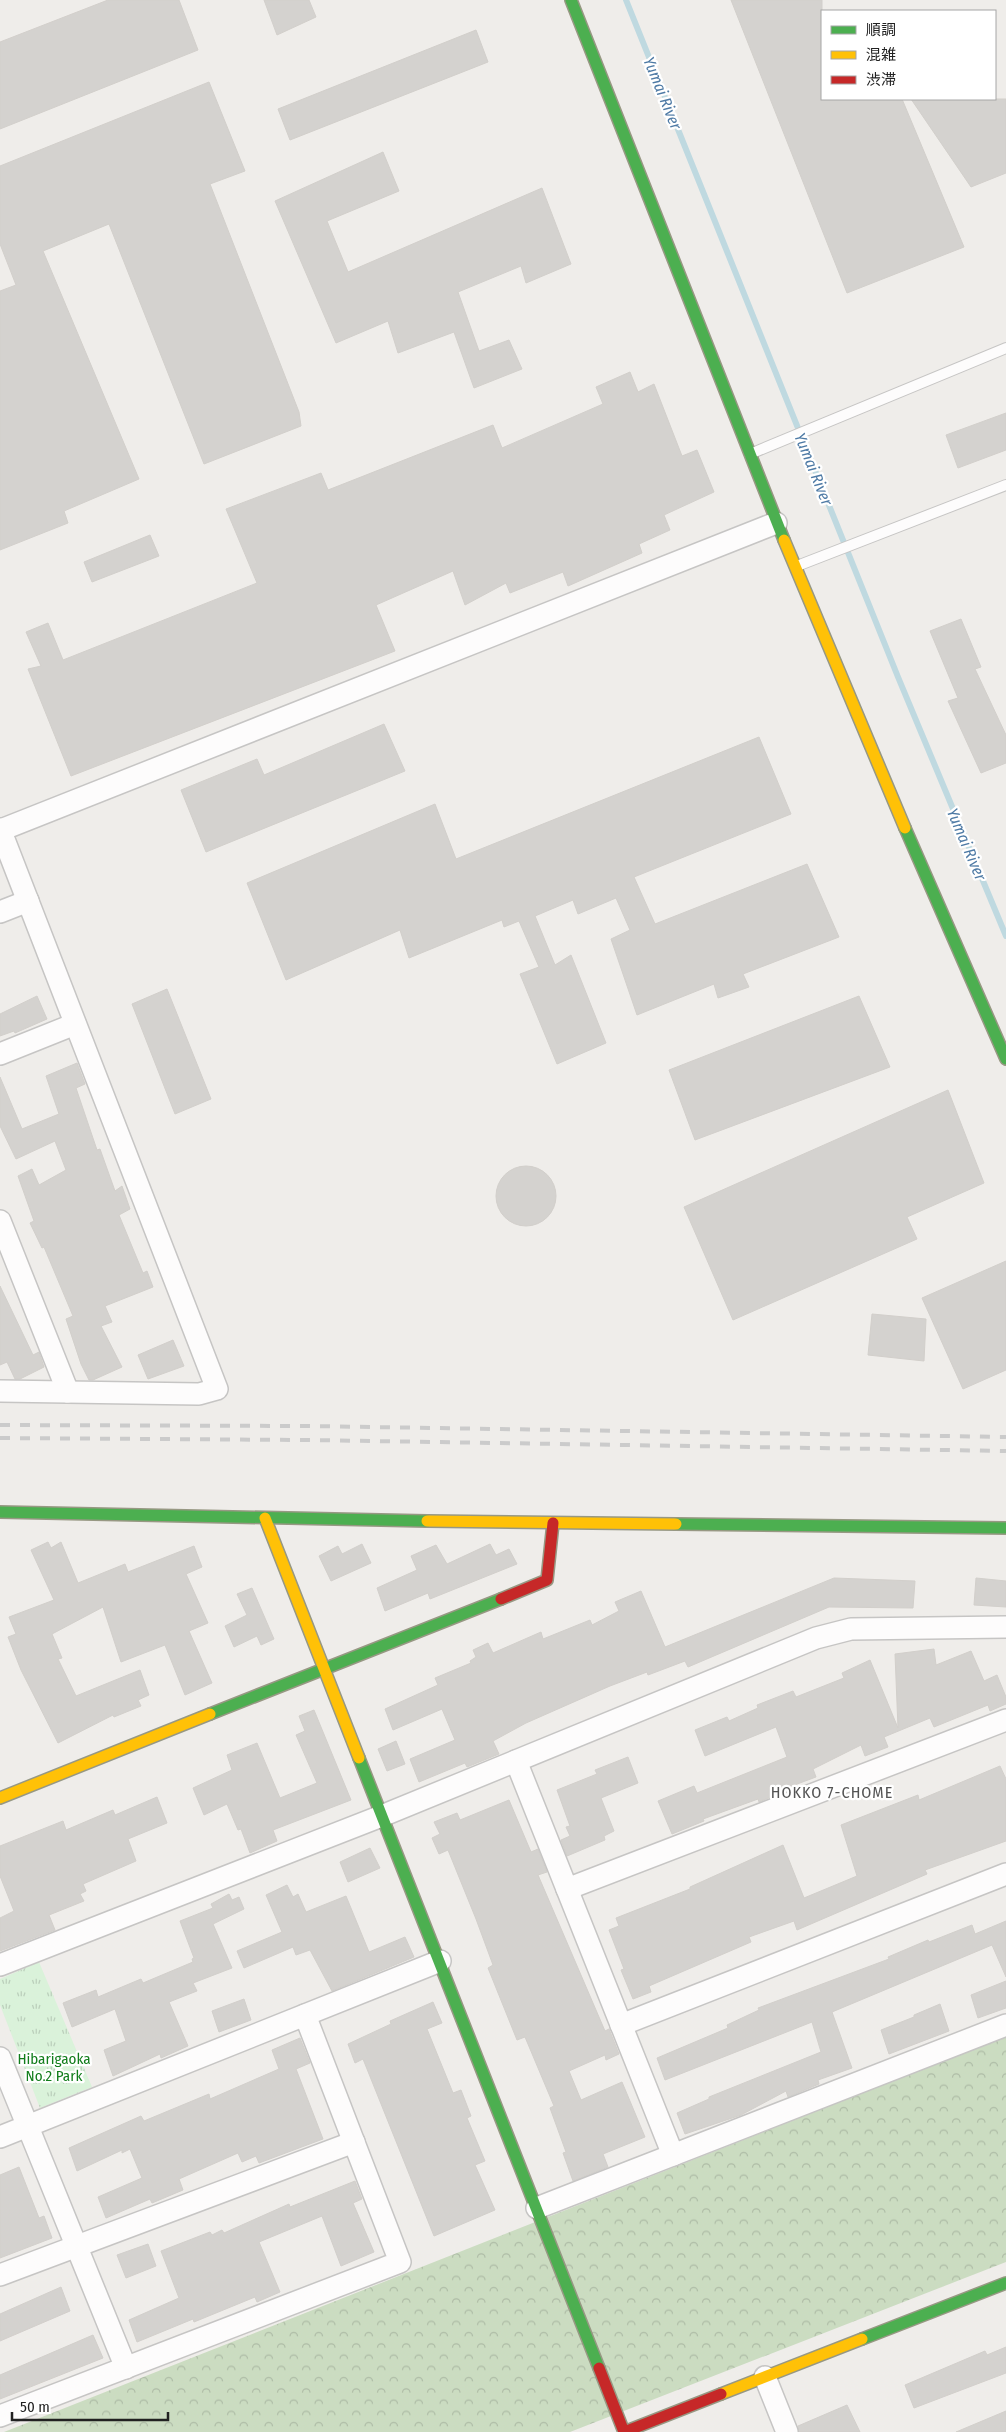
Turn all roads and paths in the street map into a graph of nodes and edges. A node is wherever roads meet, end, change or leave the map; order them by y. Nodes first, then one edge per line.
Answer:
1 (571, 0) edge
2 (1006, 348) edge
3 (749, 454) junction
4 (1006, 485) edge
5 (776, 522) junction
6 (794, 567) junction
7 (0, 829) edge
8 (28, 901) junction
9 (0, 912) edge
10 (76, 1024) junction
11 (0, 1054) edge
12 (1006, 1059) edge
13 (0, 1221) edge
14 (0, 1391) edge
15 (68, 1392) junction
16 (0, 1512) edge
17 (265, 1518) junction
18 (553, 1523) junction
19 (1006, 1528) edge
20 (1006, 1627) edge
21 (327, 1670) junction
22 (1006, 1720) edge
23 (516, 1761) junction
24 (0, 1798) edge
25 (384, 1815) junction
26 (1006, 1874) edge
27 (567, 1889) junction
28 (440, 1961) junction
29 (0, 1965) edge
30 (305, 2015) junction
31 (621, 2025) junction
32 (1006, 2025) edge
33 (0, 2058) edge
34 (28, 2126) junction
35 (0, 2137) edge
36 (354, 2142) junction
37 (673, 2155) junction
38 (537, 2208) junction
39 (76, 2246) junction
40 (0, 2275) edge
41 (1006, 2283) edge
42 (126, 2368) junction
43 (765, 2377) junction
44 (0, 2416) edge
45 (787, 2432) edge

1 - 3 street
2 - 3 lane
3 - 5 street
4 - 6 lane
5 - 6 street
5 - 7 street
6 - 12 street
7 - 8 street
8 - 9 street
8 - 10 street
10 - 11 street
10 - 15 street
13 - 15 street
14 - 15 street
16 - 17 street
17 - 18 street
17 - 21 street
18 - 19 street
18 - 21 street
20 - 23 street
21 - 24 street
21 - 25 street
22 - 27 street
23 - 25 street
23 - 27 street
25 - 28 street
25 - 29 street
26 - 31 street
27 - 31 street
28 - 30 street
28 - 38 street
30 - 34 street
30 - 36 street
31 - 37 street
32 - 37 street
33 - 34 street
34 - 35 street
34 - 39 street
36 - 39 street
36 - 42 street
37 - 38 street
38 - 43 street
39 - 40 street
39 - 42 street
41 - 43 street
42 - 44 street
43 - 45 street

